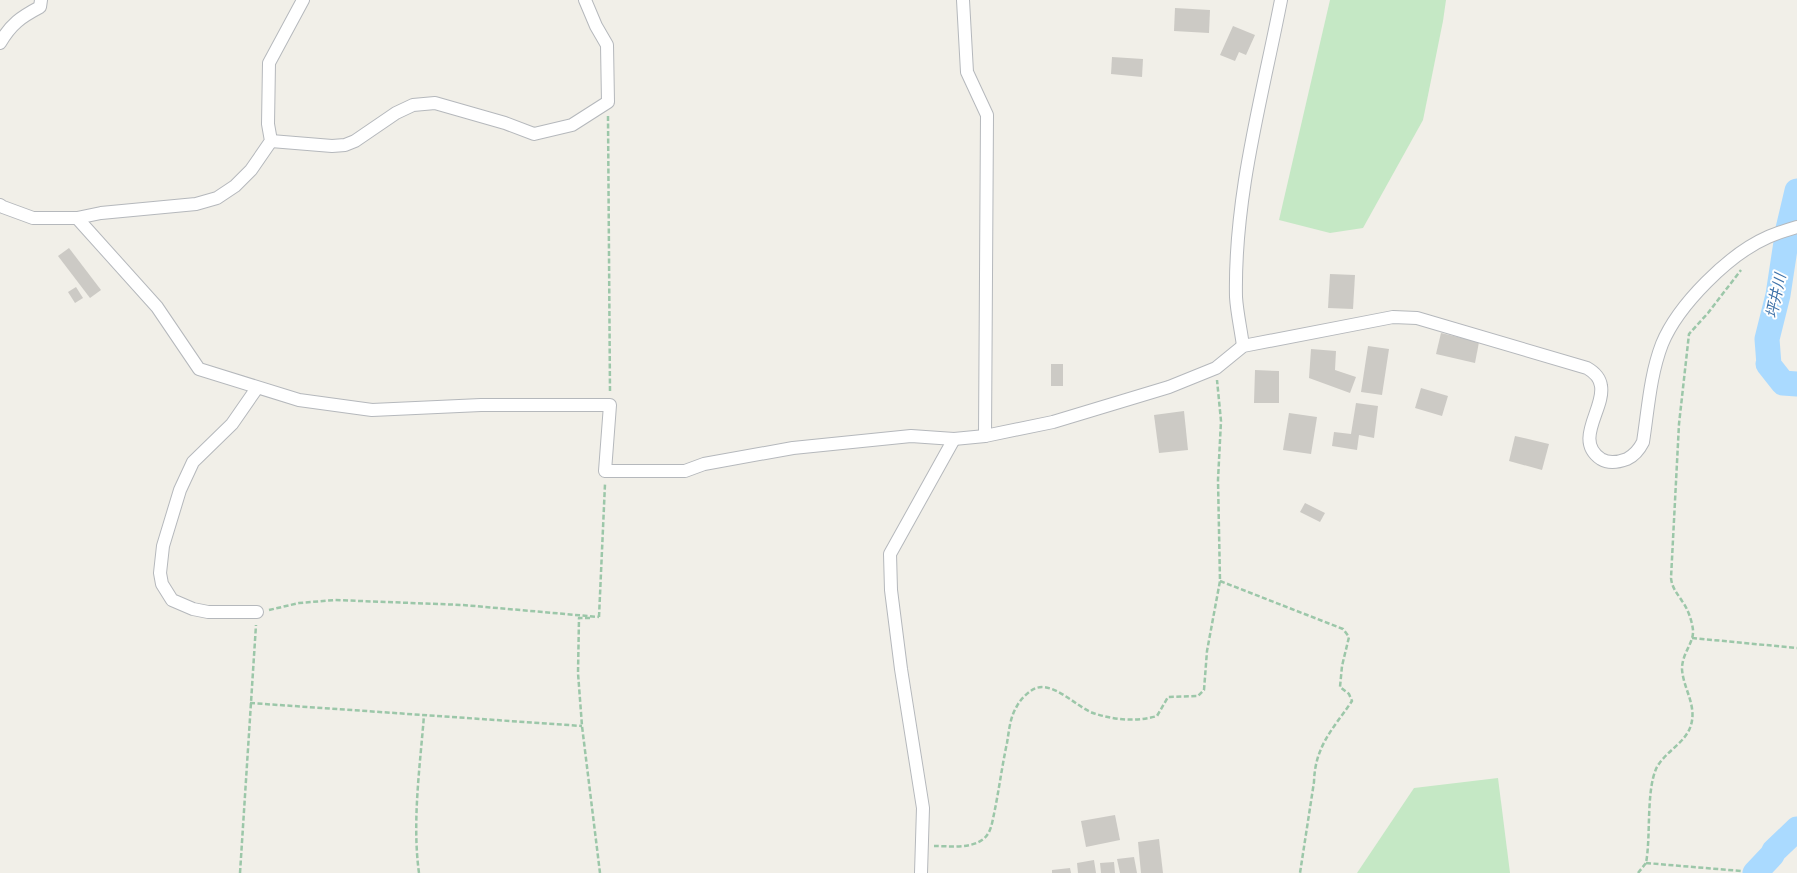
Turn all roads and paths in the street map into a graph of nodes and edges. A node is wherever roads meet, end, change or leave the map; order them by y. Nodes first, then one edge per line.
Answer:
1 (41, 0) edge
2 (303, 0) edge
3 (585, 0) edge
4 (963, 0) edge
5 (1281, 0) edge
6 (0, 43) edge
7 (608, 102) junction
8 (271, 141) junction
9 (0, 205) edge
10 (77, 218) junction
11 (1797, 226) edge
12 (1743, 268) dead end
13 (1243, 346) junction
14 (1216, 368) junction
15 (257, 388) junction
16 (610, 405) junction
17 (986, 436) junction
18 (954, 439) junction
19 (606, 471) junction
20 (1220, 581) junction
21 (257, 612) junction
22 (600, 617) junction
23 (1692, 638) junction
24 (1797, 648) edge
25 (250, 703) junction
26 (424, 715) junction
27 (582, 726) junction
28 (922, 846) junction
29 (1646, 864) junction
30 (1741, 871) dead end
31 (240, 873) edge
32 (419, 873) edge
33 (600, 873) edge
34 (921, 873) edge
35 (1300, 873) edge
36 (1638, 873) edge

1 - 6 street
2 - 8 street
3 - 7 street
4 - 17 street
5 - 13 street
7 - 8 street
7 - 16 path
8 - 10 street
9 - 10 street
10 - 15 street
11 - 13 street
12 - 23 path
13 - 14 street
14 - 17 street
14 - 20 path
15 - 16 street
15 - 21 street
16 - 19 street
17 - 18 street
18 - 19 street
18 - 28 street
19 - 22 path
20 - 28 path
20 - 35 path
21 - 22 path
21 - 25 path
22 - 27 path
23 - 24 path
23 - 29 path
25 - 26 path
25 - 31 path
26 - 27 path
26 - 32 path
27 - 33 path
28 - 34 street
29 - 30 path
29 - 36 path

